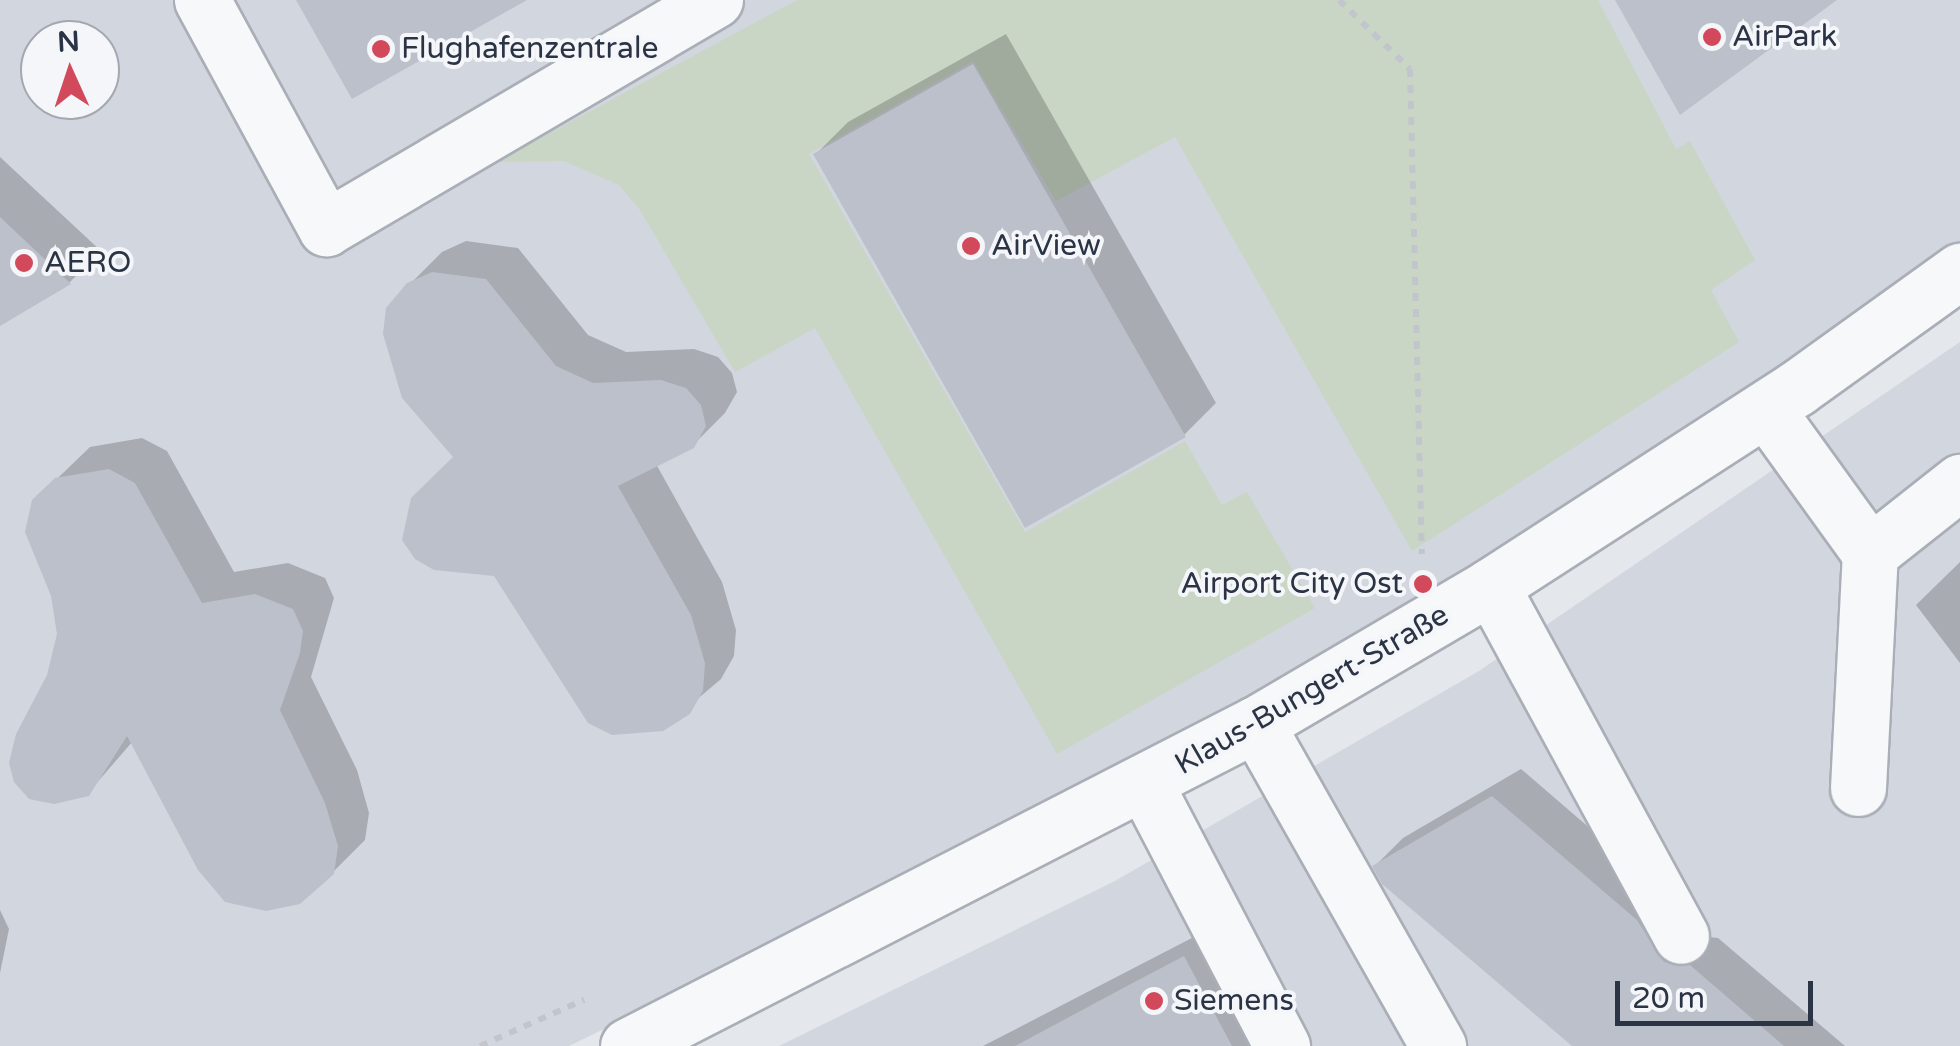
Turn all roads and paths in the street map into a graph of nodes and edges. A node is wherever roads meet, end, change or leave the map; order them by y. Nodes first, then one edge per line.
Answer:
1 (202, 0) edge
2 (715, 0) edge
3 (1339, 0) edge
4 (1960, 271) edge
5 (1766, 409) junction
6 (1960, 482) edge
7 (1870, 553) junction
8 (1490, 586) junction
9 (1441, 616) junction
10 (1256, 724) junction
11 (1145, 784) junction
12 (1858, 788) dead end
13 (1681, 936) dead end
14 (628, 1046) edge
15 (1282, 1046) edge
16 (1438, 1046) edge

1 - 2 street
3 - 9 path
4 - 5 street, Klaus-Bungert-Straße
5 - 7 street
5 - 8 street, Klaus-Bungert-Straße
6 - 7 street
7 - 12 street
8 - 9 street, Klaus-Bungert-Straße
8 - 13 street
9 - 10 street, Klaus-Bungert-Straße
10 - 11 street, Klaus-Bungert-Straße
10 - 16 street
11 - 14 street, Klaus-Bungert-Straße
11 - 15 street

